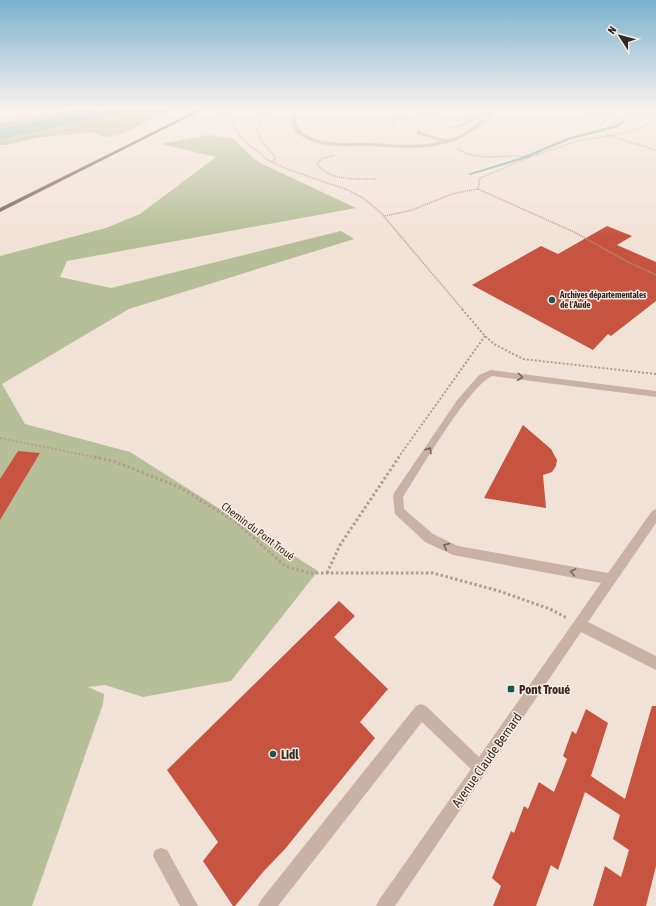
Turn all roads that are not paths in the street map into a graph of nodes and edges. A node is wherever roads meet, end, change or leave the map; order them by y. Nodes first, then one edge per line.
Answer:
1 (117, 151) edge
2 (0, 210) edge
3 (656, 394) edge
4 (656, 514) edge
5 (611, 579) junction
6 (580, 626) junction
7 (656, 663) edge
8 (480, 769) junction
9 (161, 856) dead end
10 (189, 906) edge
11 (267, 906) edge
12 (385, 906) edge

1 - 2 main road
5 -> 3 street
4 - 5 street, Avenue Claude Bernard
5 - 6 street, Avenue Claude Bernard
6 - 7 street
6 - 8 street, Avenue Claude Bernard
8 - 11 street
8 - 12 street, Avenue Claude Bernard
9 - 10 street

